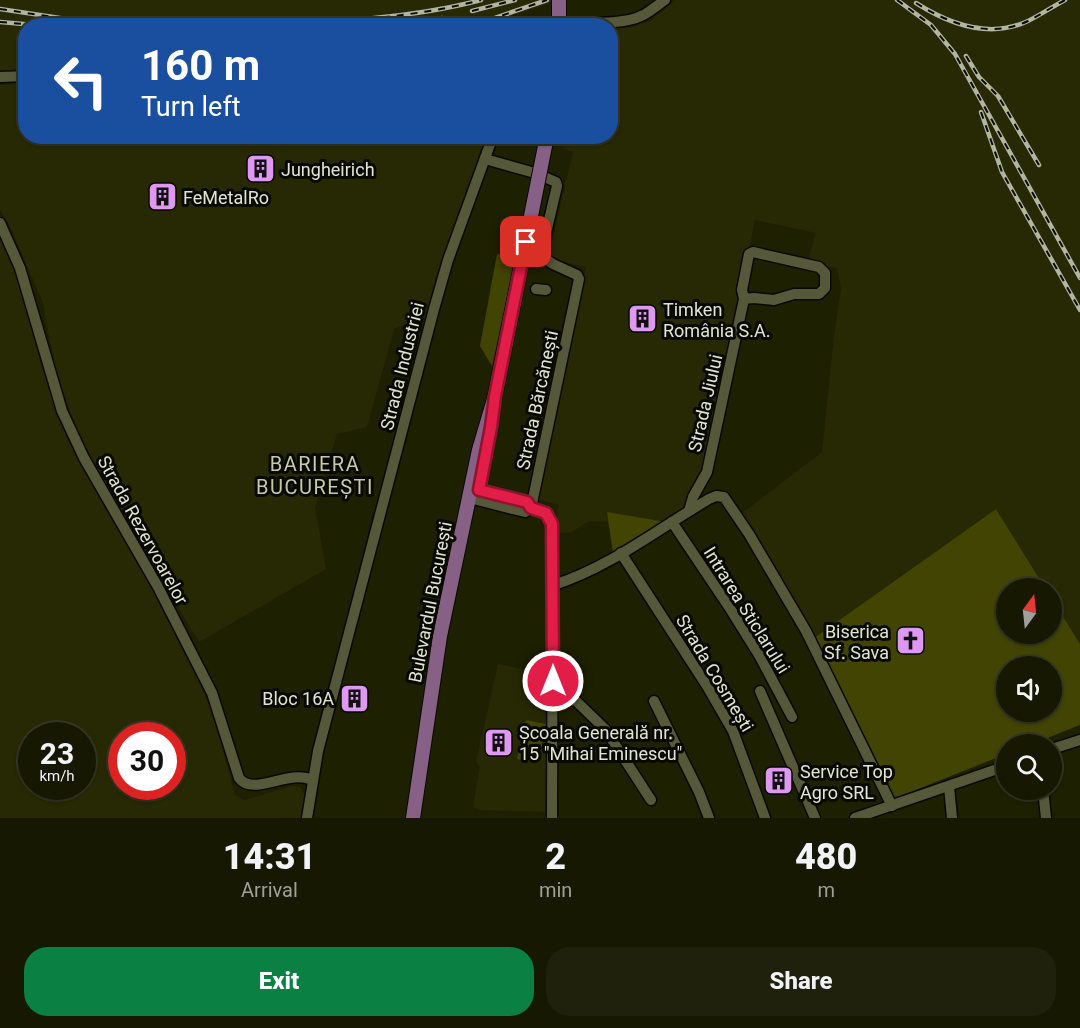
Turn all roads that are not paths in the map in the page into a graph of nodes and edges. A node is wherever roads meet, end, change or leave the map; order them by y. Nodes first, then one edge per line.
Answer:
1 (559, 0) edge
2 (665, 0) edge
3 (559, 18) edge
4 (618, 21) edge
5 (18, 76) edge
6 (0, 77) edge
7 (490, 144) edge
8 (545, 144) edge
9 (485, 159) junction
10 (0, 223) edge
11 (512, 249) dead end
12 (542, 250) junction
13 (744, 299) junction
14 (495, 396) junction
15 (478, 495) junction
16 (531, 508) junction
17 (689, 511) junction
18 (672, 522) junction
19 (621, 553) junction
20 (554, 585) junction
21 (760, 691) dead end
22 (553, 696) junction
23 (654, 701) dead end
24 (792, 717) dead end
25 (1080, 740) edge
26 (1062, 746) edge
27 (996, 770) edge
28 (312, 780) junction
29 (949, 787) junction
30 (651, 800) dead end
31 (1044, 800) edge
32 (892, 806) junction
33 (307, 818) edge
34 (412, 818) edge
35 (421, 818) edge
36 (552, 818) edge
37 (709, 818) edge
38 (765, 818) edge
39 (815, 818) edge
40 (857, 818) edge
41 (952, 818) edge
42 (1046, 818) edge

1 - 3 main road, bridge
2 - 4 street
5 - 6 street
7 - 9 street, Strada Industriei
8 - 14 main road, Bulevardul București, bridge
9 - 12 street
9 - 28 street, Strada Industriei
10 - 28 street, Strada Rezervoarelor
11 - 12 street
12 - 16 street, Strada Bărcănești
13 - 13 street, Strada Jiului
13 - 17 street, Strada Jiului
14 - 15 main road, Bulevardul București
14 - 34 main road, Bulevardul București
15 - 16 street
15 - 35 main road, Bulevardul București
16 - 20 street
17 - 18 street
17 - 32 street
18 - 19 street
18 - 24 street, Intrarea Sticlarului
19 - 20 street
19 - 38 street, Strada Cosmești
20 - 22 street
21 - 39 street
22 - 30 street
22 - 36 street
23 - 37 street
25 - 26 street
27 - 29 street
28 - 33 street, Strada Industriei
29 - 32 street
29 - 41 street
31 - 42 street
32 - 40 street

